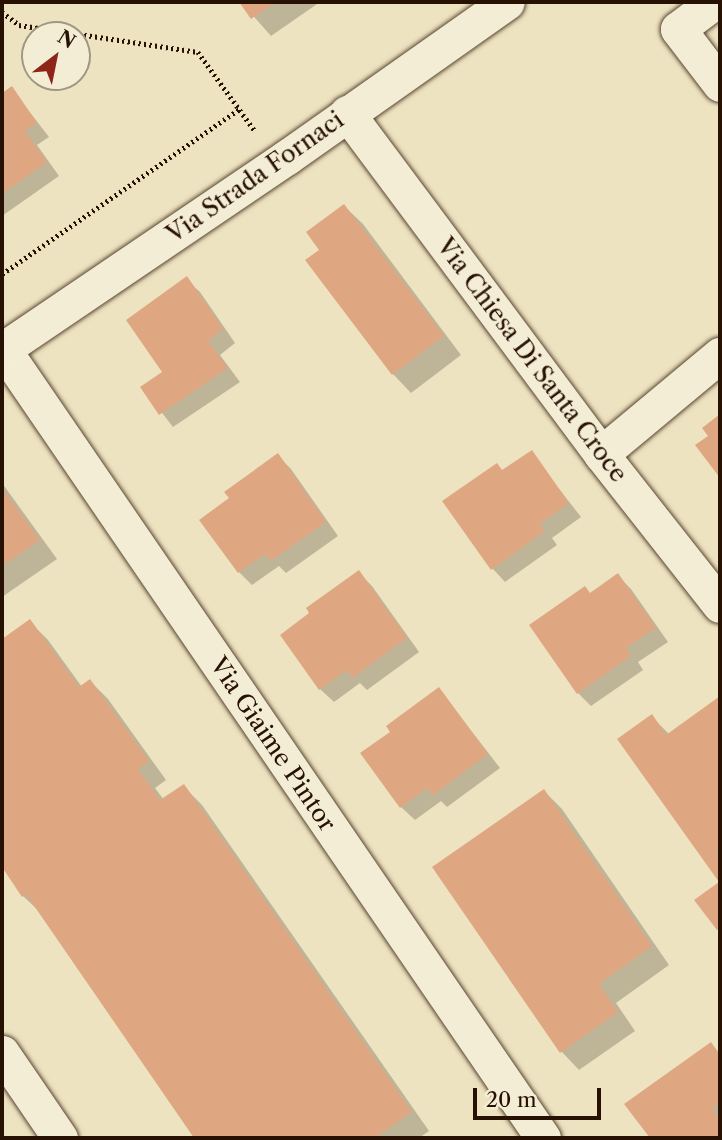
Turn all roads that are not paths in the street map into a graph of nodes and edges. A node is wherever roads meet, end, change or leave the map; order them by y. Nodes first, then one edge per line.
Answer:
1 (507, 2) edge
2 (714, 2) edge
3 (720, 84) edge
4 (347, 113) junction
5 (2, 350) edge
6 (720, 355) edge
7 (601, 454) junction
8 (720, 605) edge
9 (2, 1053) edge
10 (60, 1138) edge
11 (543, 1138) edge

1 - 4 street, Via Strada Fornaci
2 - 3 street
4 - 5 street, Via Strada Fornaci
4 - 7 street, Via Chiesa Di Santa Croce
5 - 11 street, Via Giaime Pintor
6 - 7 street
7 - 8 street, Via Chiesa Di Santa Croce
9 - 10 street

